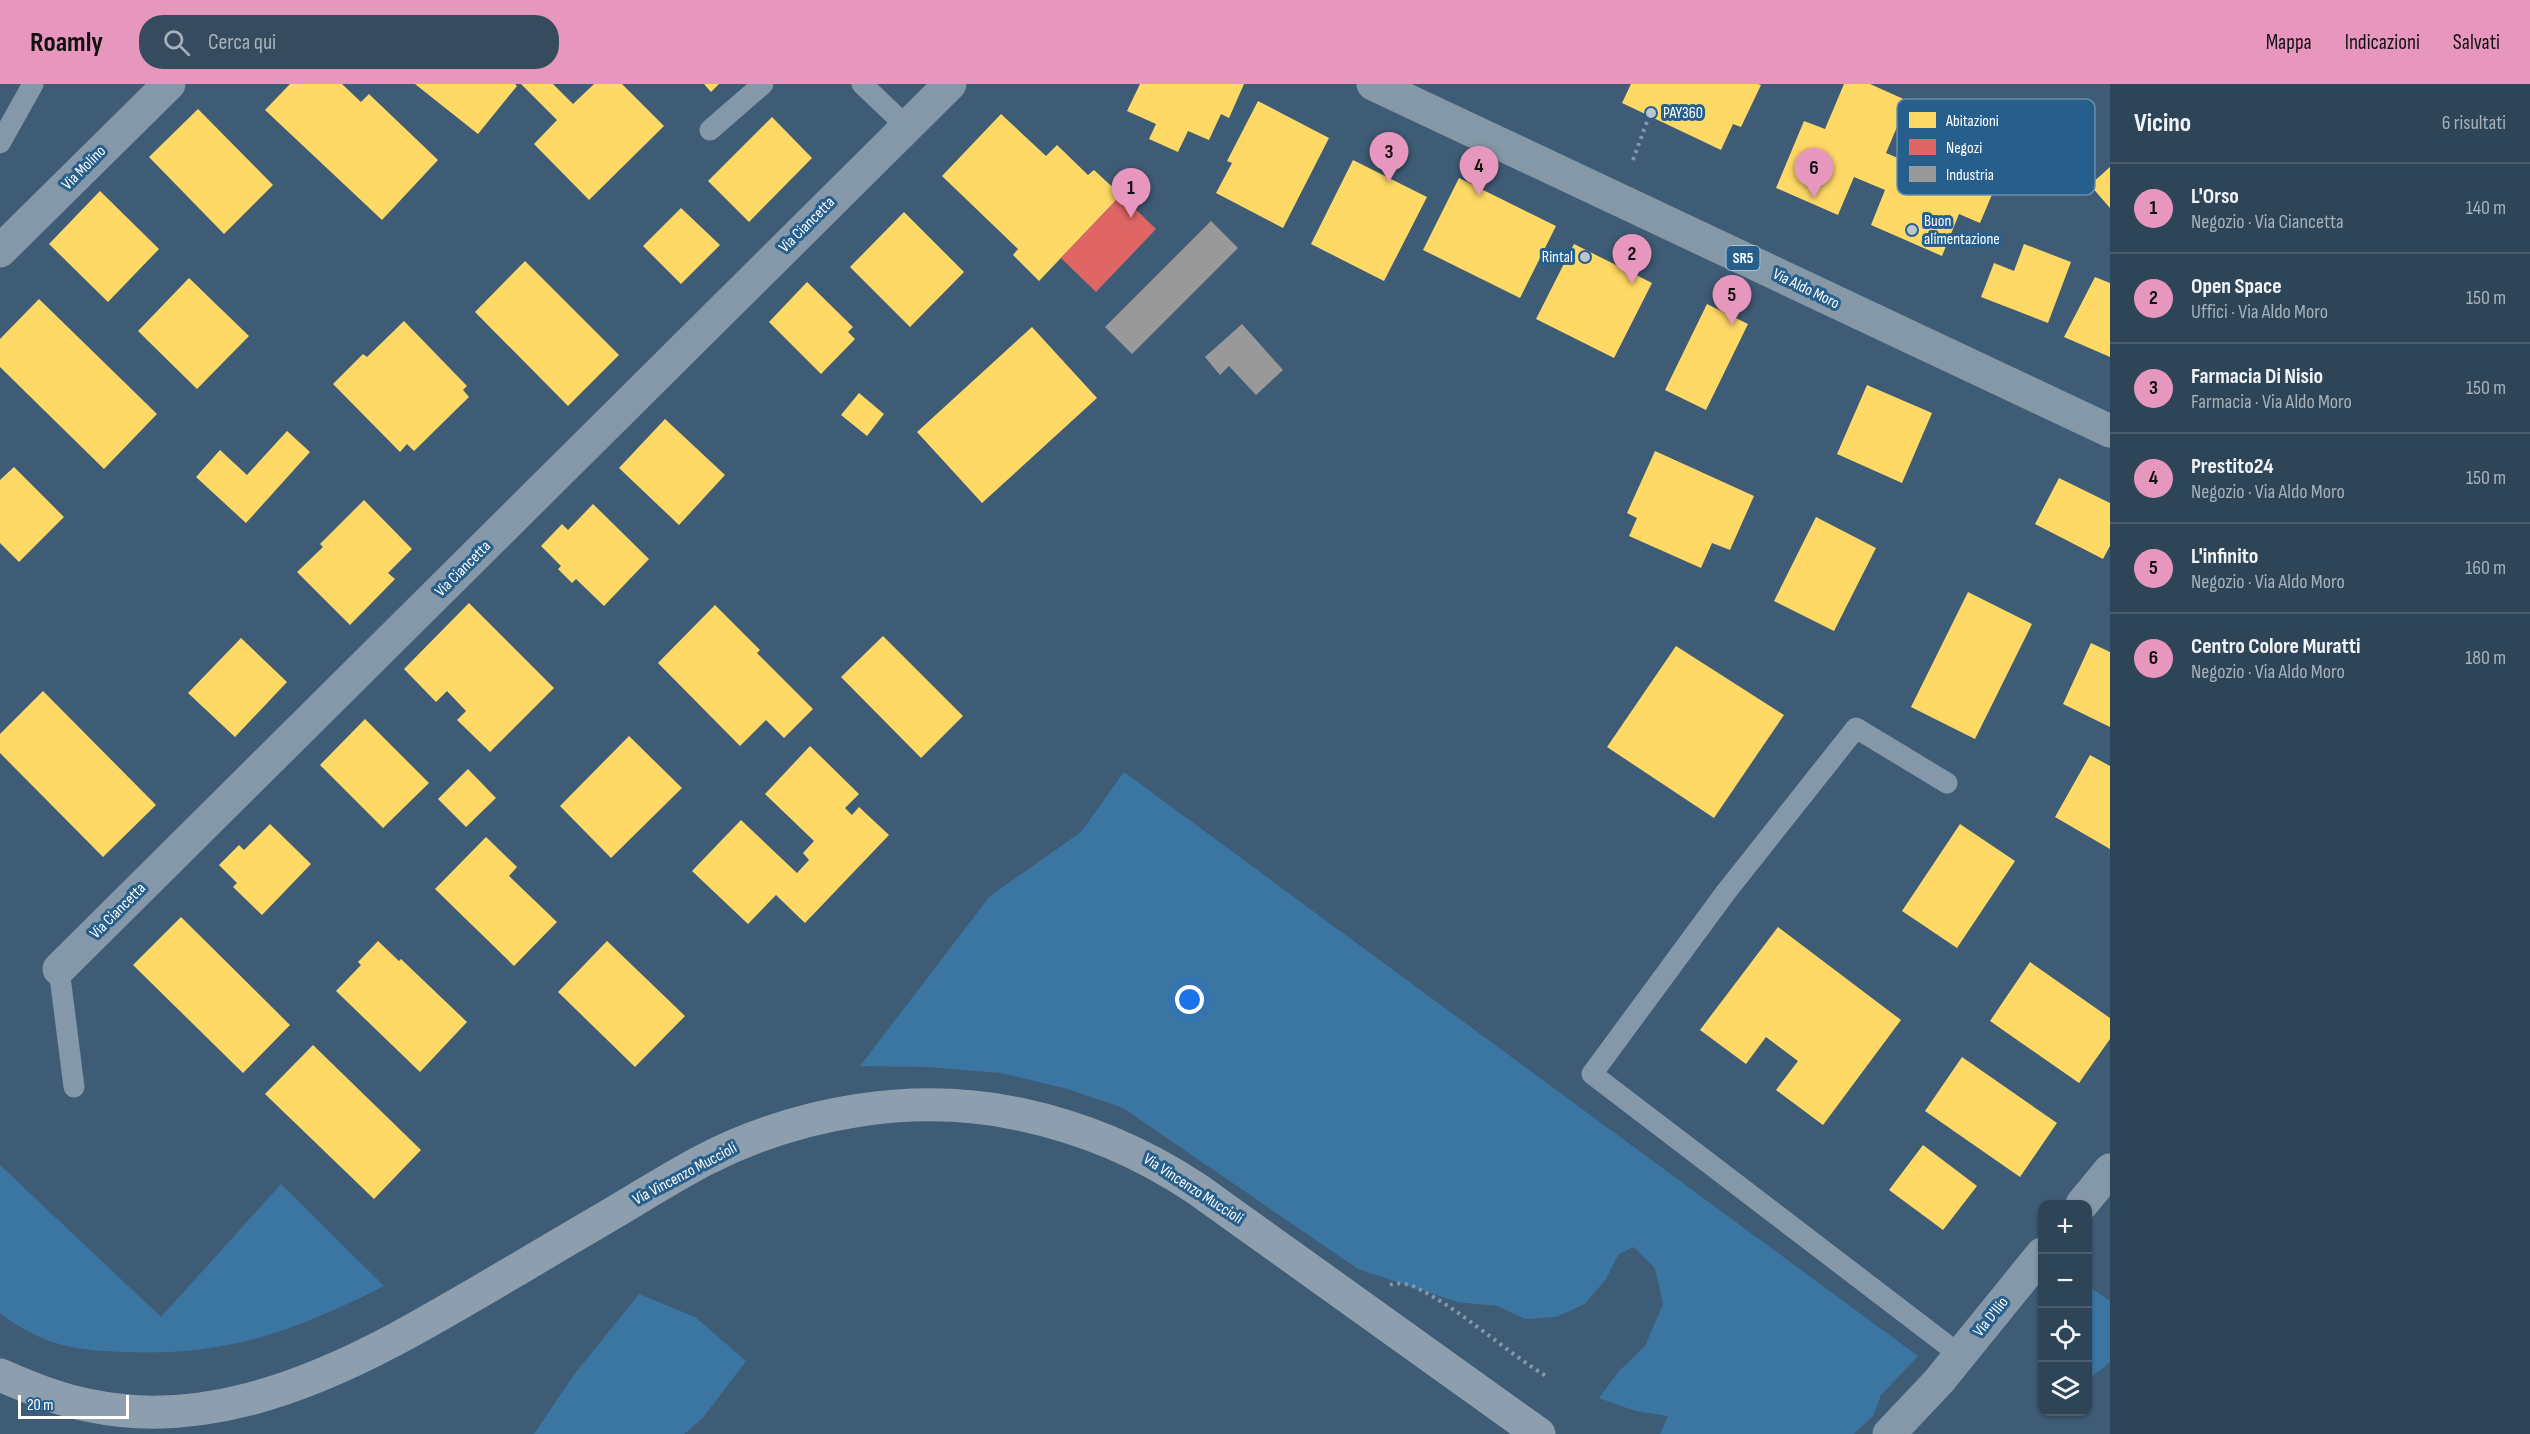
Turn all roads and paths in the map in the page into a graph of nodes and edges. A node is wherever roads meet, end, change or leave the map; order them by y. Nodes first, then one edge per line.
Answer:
1 (33, 84) edge
2 (169, 84) edge
3 (763, 84) edge
4 (862, 84) edge
5 (950, 84) edge
6 (1373, 84) edge
7 (1649, 116) dead end
8 (906, 126) junction
9 (710, 130) dead end
10 (0, 143) edge
11 (1633, 160) dead end
12 (0, 251) edge
13 (2110, 431) edge
14 (1947, 783) dead end
15 (59, 969) joint
16 (74, 1087) dead end
17 (2110, 1170) edge
18 (2085, 1200) edge
19 (2038, 1260) edge
20 (1370, 1311) junction
21 (1960, 1355) junction
22 (0, 1375) edge
23 (1546, 1376) dead end
24 (1939, 1381) junction
25 (1539, 1434) edge
26 (1889, 1434) edge
27 (1907, 1434) edge

1 - 10 lane
2 - 12 street, Via Molino
3 - 9 lane
4 - 8 lane
5 - 8 street, Via Ciancetta
6 - 13 main road, Via Aldo Moro / SR5
7 - 11 path
8 - 15 street, Via Ciancetta
14 - 21 lane
15 - 16 lane, Via Ciancetta
17 - 18 street
19 - 21 street, Via D'Ilio
20 - 22 street, Via Vincenzo Muccioli
20 - 23 path
20 - 25 street, Via Vincenzo Muccioli
21 - 24 street, Via D'Ilio
24 - 26 street, Via D'Ilio
24 - 27 street, Via D'Ilio

